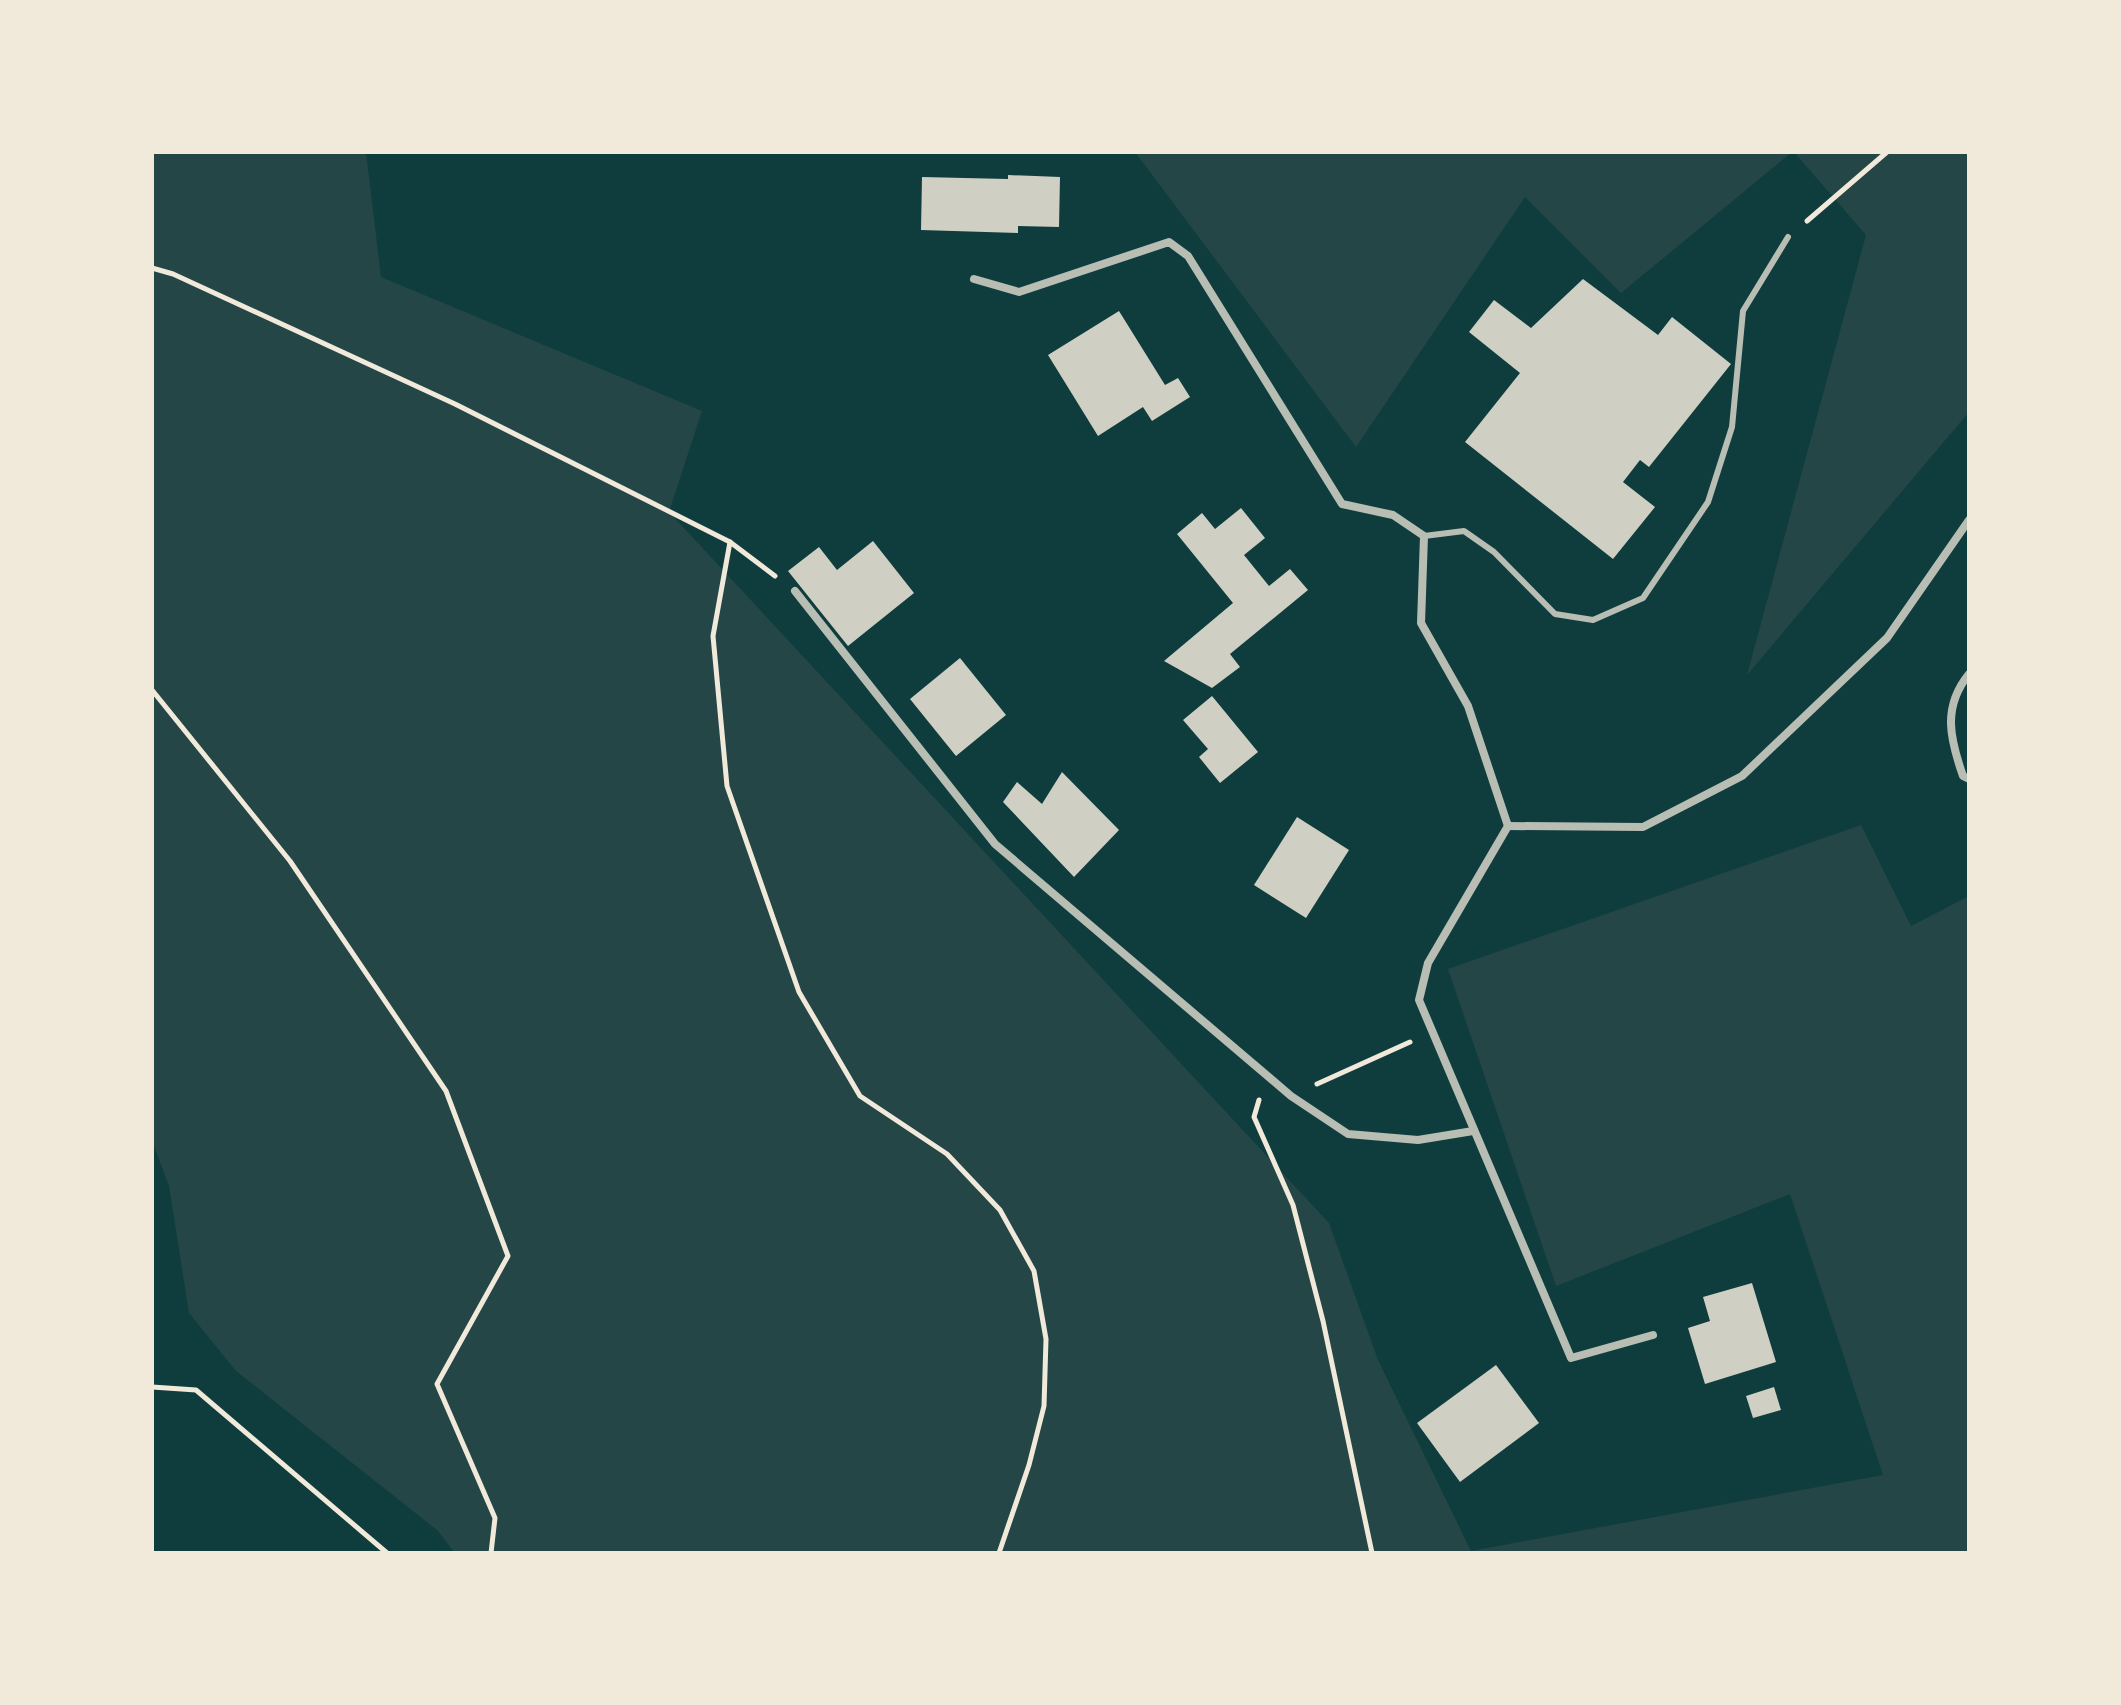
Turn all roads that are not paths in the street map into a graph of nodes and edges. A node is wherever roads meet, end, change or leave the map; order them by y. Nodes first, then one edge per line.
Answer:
1 (1788, 237) road end
2 (974, 279) dead end
3 (1969, 520) edge
4 (1424, 536) junction
5 (795, 591) road end
6 (1969, 674) edge
7 (1969, 779) edge
8 (1508, 826) junction
9 (1473, 1131) junction
10 (1653, 1335) dead end

1 - 4 lane
2 - 4 street
3 - 8 street
4 - 8 street
5 - 9 street
6 - 7 street
8 - 9 street
9 - 10 street

